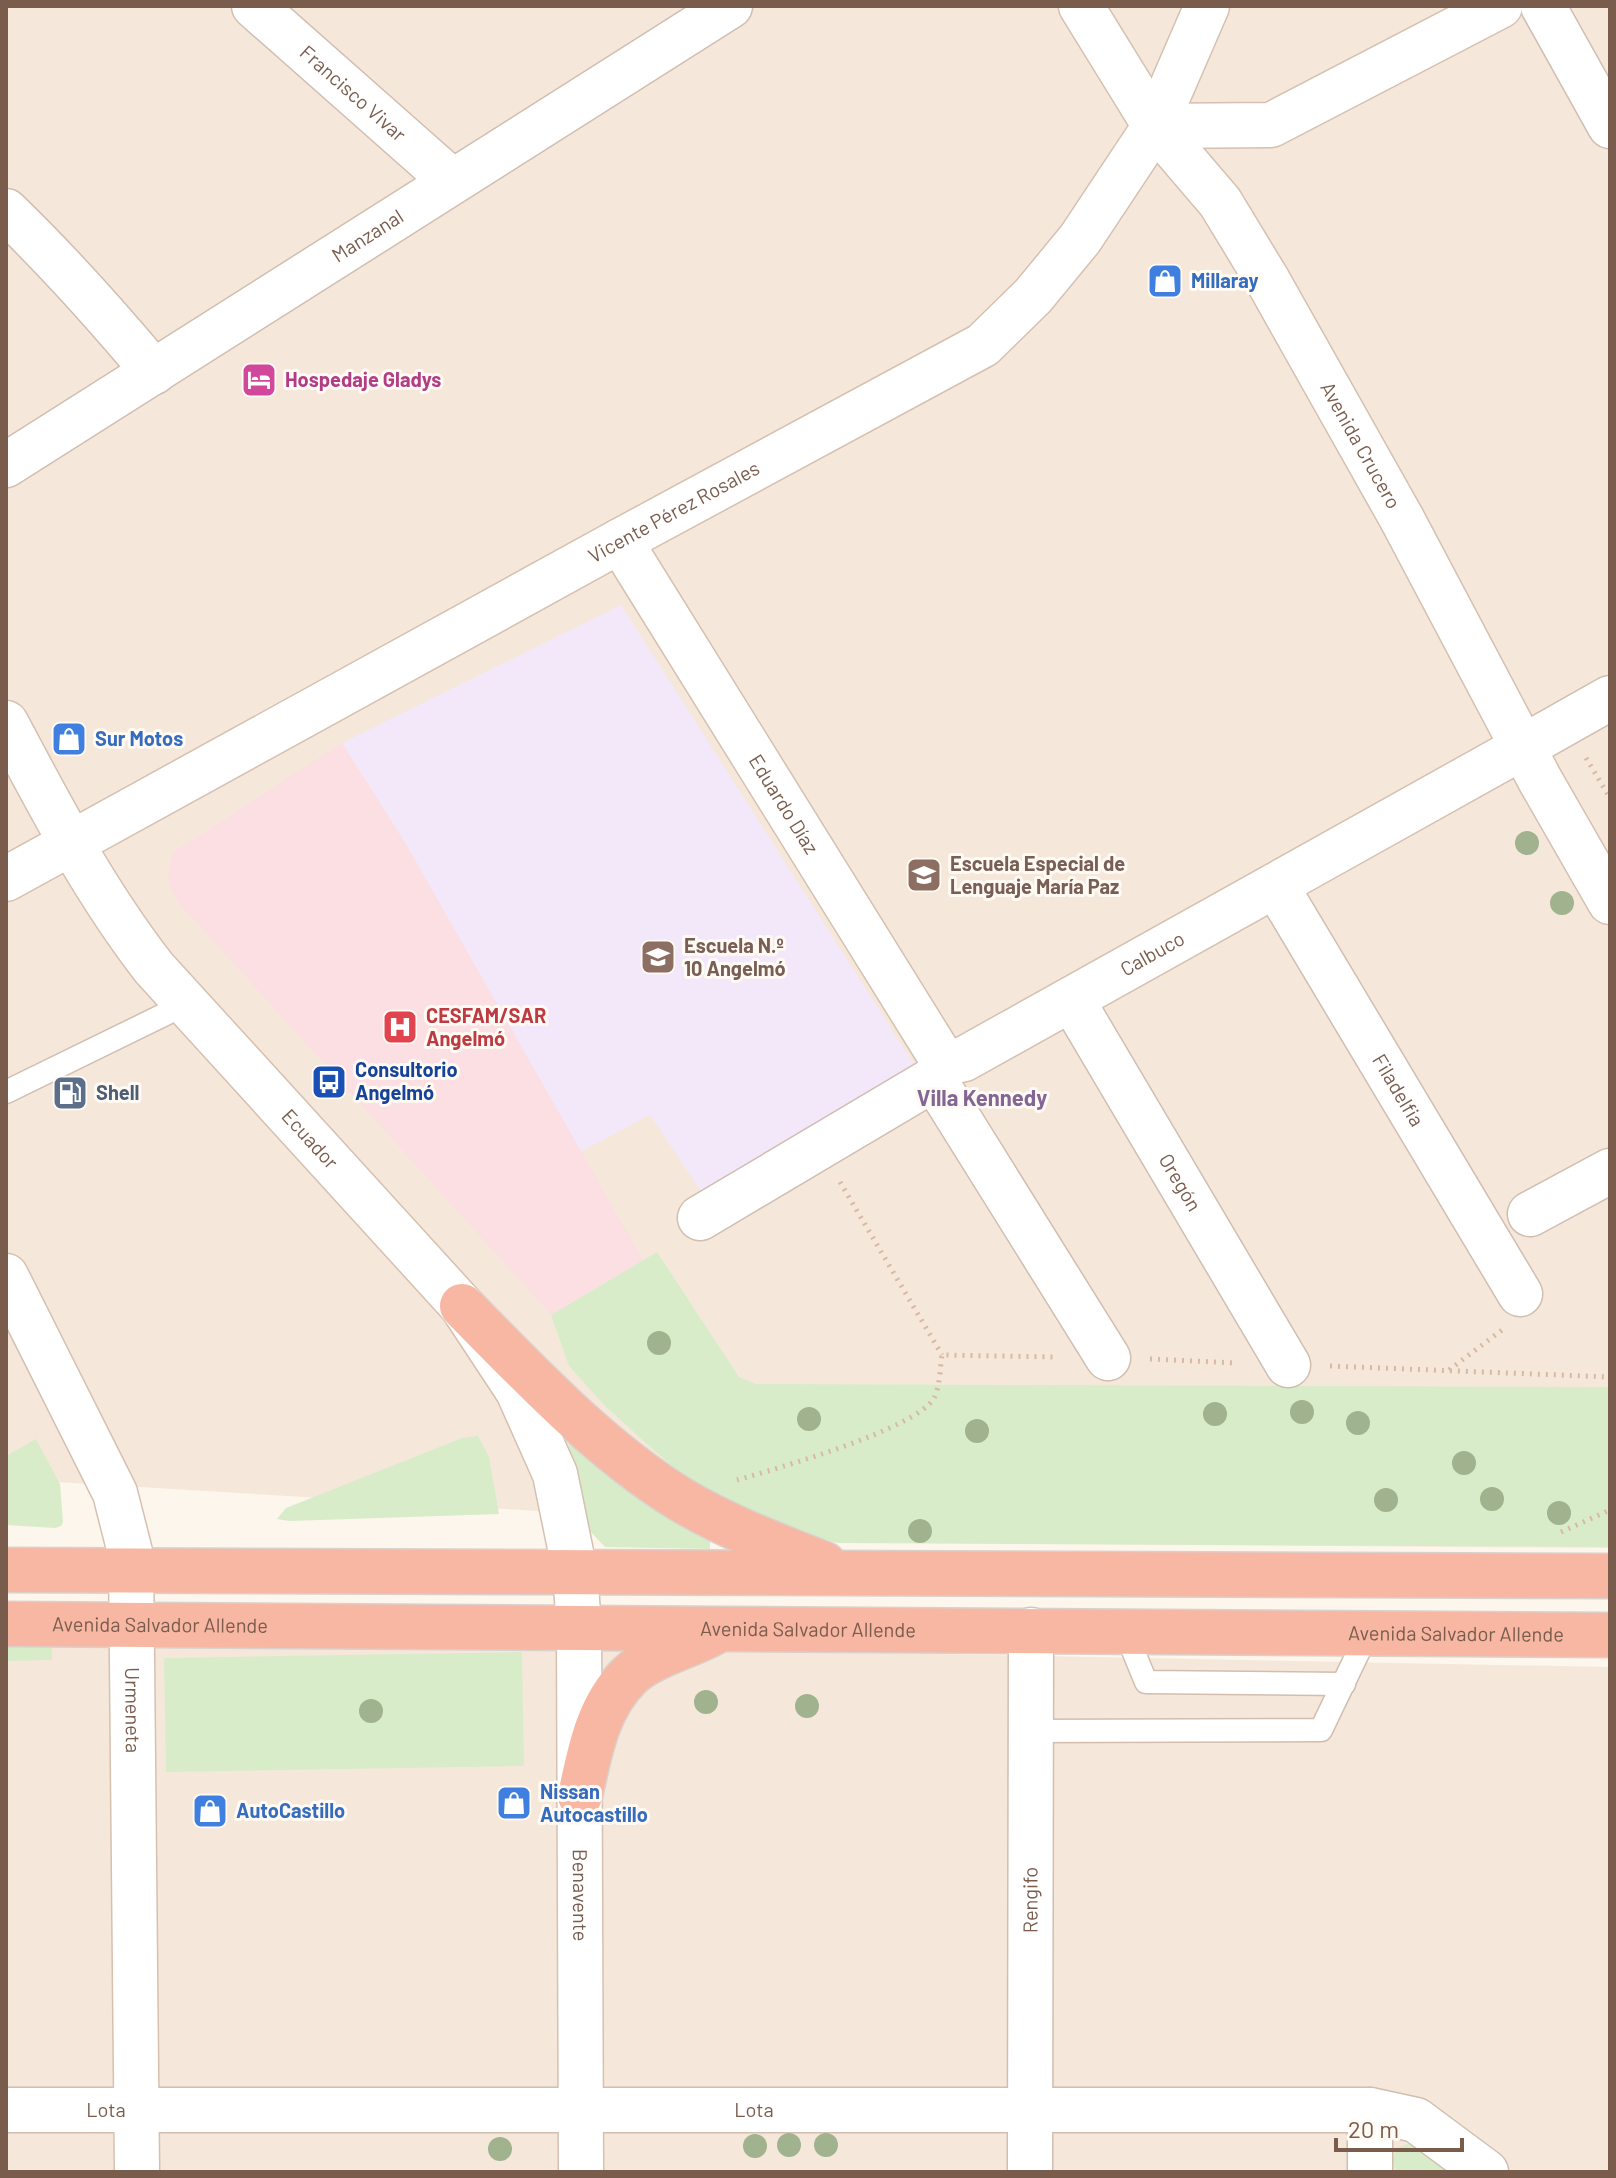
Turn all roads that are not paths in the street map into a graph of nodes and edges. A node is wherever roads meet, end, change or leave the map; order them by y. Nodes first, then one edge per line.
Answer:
1 (254, 6) edge
2 (730, 6) edge
3 (1081, 6) edge
4 (1207, 6) edge
5 (1500, 6) edge
6 (1543, 6) edge
7 (1155, 126) junction
8 (1610, 126) edge
9 (452, 181) junction
10 (6, 211) edge
11 (154, 372) junction
12 (6, 465) edge
13 (620, 541) junction
14 (1610, 698) edge
15 (6, 723) edge
16 (1523, 747) junction
17 (71, 845) junction
18 (6, 879) edge
19 (1276, 886) junction
20 (1610, 902) edge
21 (1072, 1000) junction
22 (186, 1004) junction
23 (943, 1070) junction
24 (6, 1092) edge
25 (1610, 1171) edge
26 (1530, 1214) dead end
27 (700, 1218) dead end
28 (6, 1276) edge
29 (1520, 1294) road end
30 (462, 1306) junction
31 (1108, 1358) road end
32 (1288, 1365) road end
33 (6, 1570) edge
34 (132, 1570) junction
35 (575, 1572) junction
36 (845, 1572) junction
37 (1610, 1576) edge
38 (6, 1624) edge
39 (132, 1624) junction
40 (579, 1627) junction
41 (722, 1628) junction
42 (1031, 1630) junction
43 (1125, 1631) junction
44 (1368, 1632) junction
45 (1610, 1635) edge
46 (1344, 1684) junction
47 (1032, 1731) junction
48 (580, 1796) junction
49 (136, 2108) junction
50 (6, 2110) edge
51 (581, 2110) junction
52 (1030, 2110) junction
53 (1370, 2110) junction
54 (137, 2172) edge
55 (581, 2172) edge
56 (1030, 2172) edge
57 (1370, 2172) edge
58 (1486, 2172) edge

1 - 9 street, Francisco Vivar
2 - 9 street, Manzanal
3 - 7 street, Avenida Crucero
4 - 7 street, Vicente Pérez Rosales
5 - 7 street
6 - 8 street
7 - 13 street, Vicente Pérez Rosales
7 - 16 street, Avenida Crucero
9 - 11 street, Manzanal
10 - 11 street
11 - 12 street, Manzanal
13 - 17 street, Vicente Pérez Rosales
13 - 23 street, Eduardo Díaz
14 - 16 street, Calbuco
15 - 17 street, Ecuador
16 - 19 street, Calbuco
16 - 20 street, Avenida Crucero
17 - 18 street, Vicente Pérez Rosales
17 - 22 street, Ecuador
19 - 21 street, Calbuco
19 - 29 street, Filadelfia
21 - 23 street, Calbuco
21 - 32 street, Oregón
22 - 24 lane
22 - 30 street, Ecuador
23 - 27 street, Calbuco
23 - 31 street, Eduardo Díaz
25 - 26 street
28 - 34 street, Urmeneta
30 - 35 street, Ecuador
30 - 36 highway
33 - 34 highway
34 - 35 highway
34 - 39 street, Urmeneta
35 - 36 highway
35 - 40 street, Benavente
36 - 37 highway
38 - 39 highway, Avenida Salvador Allende
39 - 40 highway, Avenida Salvador Allende
39 - 49 street, Urmeneta
40 - 41 highway, Avenida Salvador Allende
40 - 48 street, Benavente
41 - 42 highway, Avenida Salvador Allende
41 - 48 highway
42 - 43 highway, Avenida Salvador Allende
42 - 47 street, Rengifo
43 - 44 highway, Avenida Salvador Allende
43 - 46 lane
44 - 45 highway, Avenida Salvador Allende
44 - 46 lane
46 - 47 lane
47 - 52 street, Rengifo
48 - 51 street, Benavente
49 - 50 street, Lota
49 - 51 street, Lota
49 - 54 street, Urmeneta
51 - 52 street, Lota
51 - 55 street, Benavente
52 - 53 street, Lota
52 - 56 street, Rengifo
53 - 57 street
53 - 58 street, Lota

